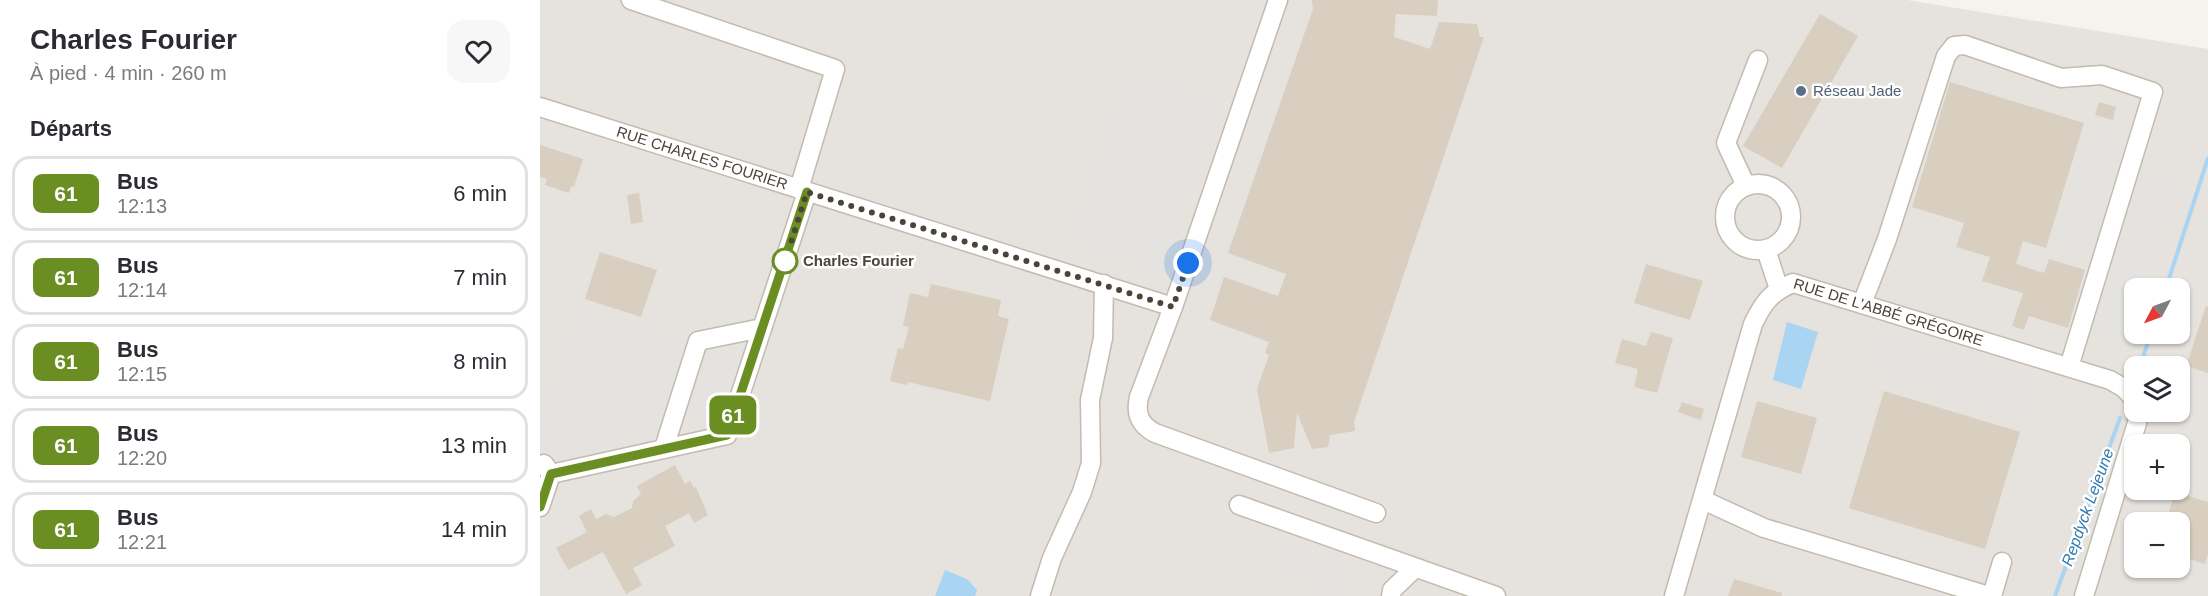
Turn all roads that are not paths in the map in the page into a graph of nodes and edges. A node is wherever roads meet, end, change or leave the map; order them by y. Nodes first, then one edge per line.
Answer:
1 (631, 0) edge
2 (1278, 0) edge
3 (1758, 60) dead end
4 (540, 107) edge
5 (1746, 186) junction
6 (803, 190) junction
7 (1766, 250) junction
8 (1104, 284) junction
9 (1779, 289) junction
10 (1862, 304) junction
11 (1173, 307) junction
12 (762, 328) junction
13 (2069, 367) junction
14 (2124, 390) edge
15 (2137, 422) edge
16 (664, 448) junction
17 (1703, 500) junction
18 (1239, 505) dead end
19 (540, 507) edge
20 (1376, 513) dead end
21 (2002, 562) dead end
22 (1415, 568) junction
23 (1040, 596) edge
24 (1391, 596) edge
25 (1496, 596) edge
26 (1674, 596) edge
27 (1991, 596) edge
28 (2084, 596) edge

1 - 6 street
2 - 11 street
3 - 5 street
4 - 6 street, RUE CHARLES FOURIER
5 - 7 street
5 - 7 street
6 - 8 street, RUE CHARLES FOURIER
6 - 12 street
7 - 9 street
8 - 11 street, RUE CHARLES FOURIER
8 - 23 street
9 - 10 street, RUE DE L'ABBÉ GRÉGOIRE
9 - 17 street, RUE DE L'ABBÉ GRÉGOIRE
10 - 13 street, RUE DE L'ABBÉ GRÉGOIRE
10 - 13 street
11 - 20 street
12 - 16 street
12 - 16 street
13 - 14 street, RUE DE L'ABBÉ GRÉGOIRE
15 - 28 street
16 - 19 street
17 - 26 street, RUE DE L'ABBÉ GRÉGOIRE
17 - 27 street
18 - 22 street
21 - 27 street
22 - 24 street
22 - 25 street

